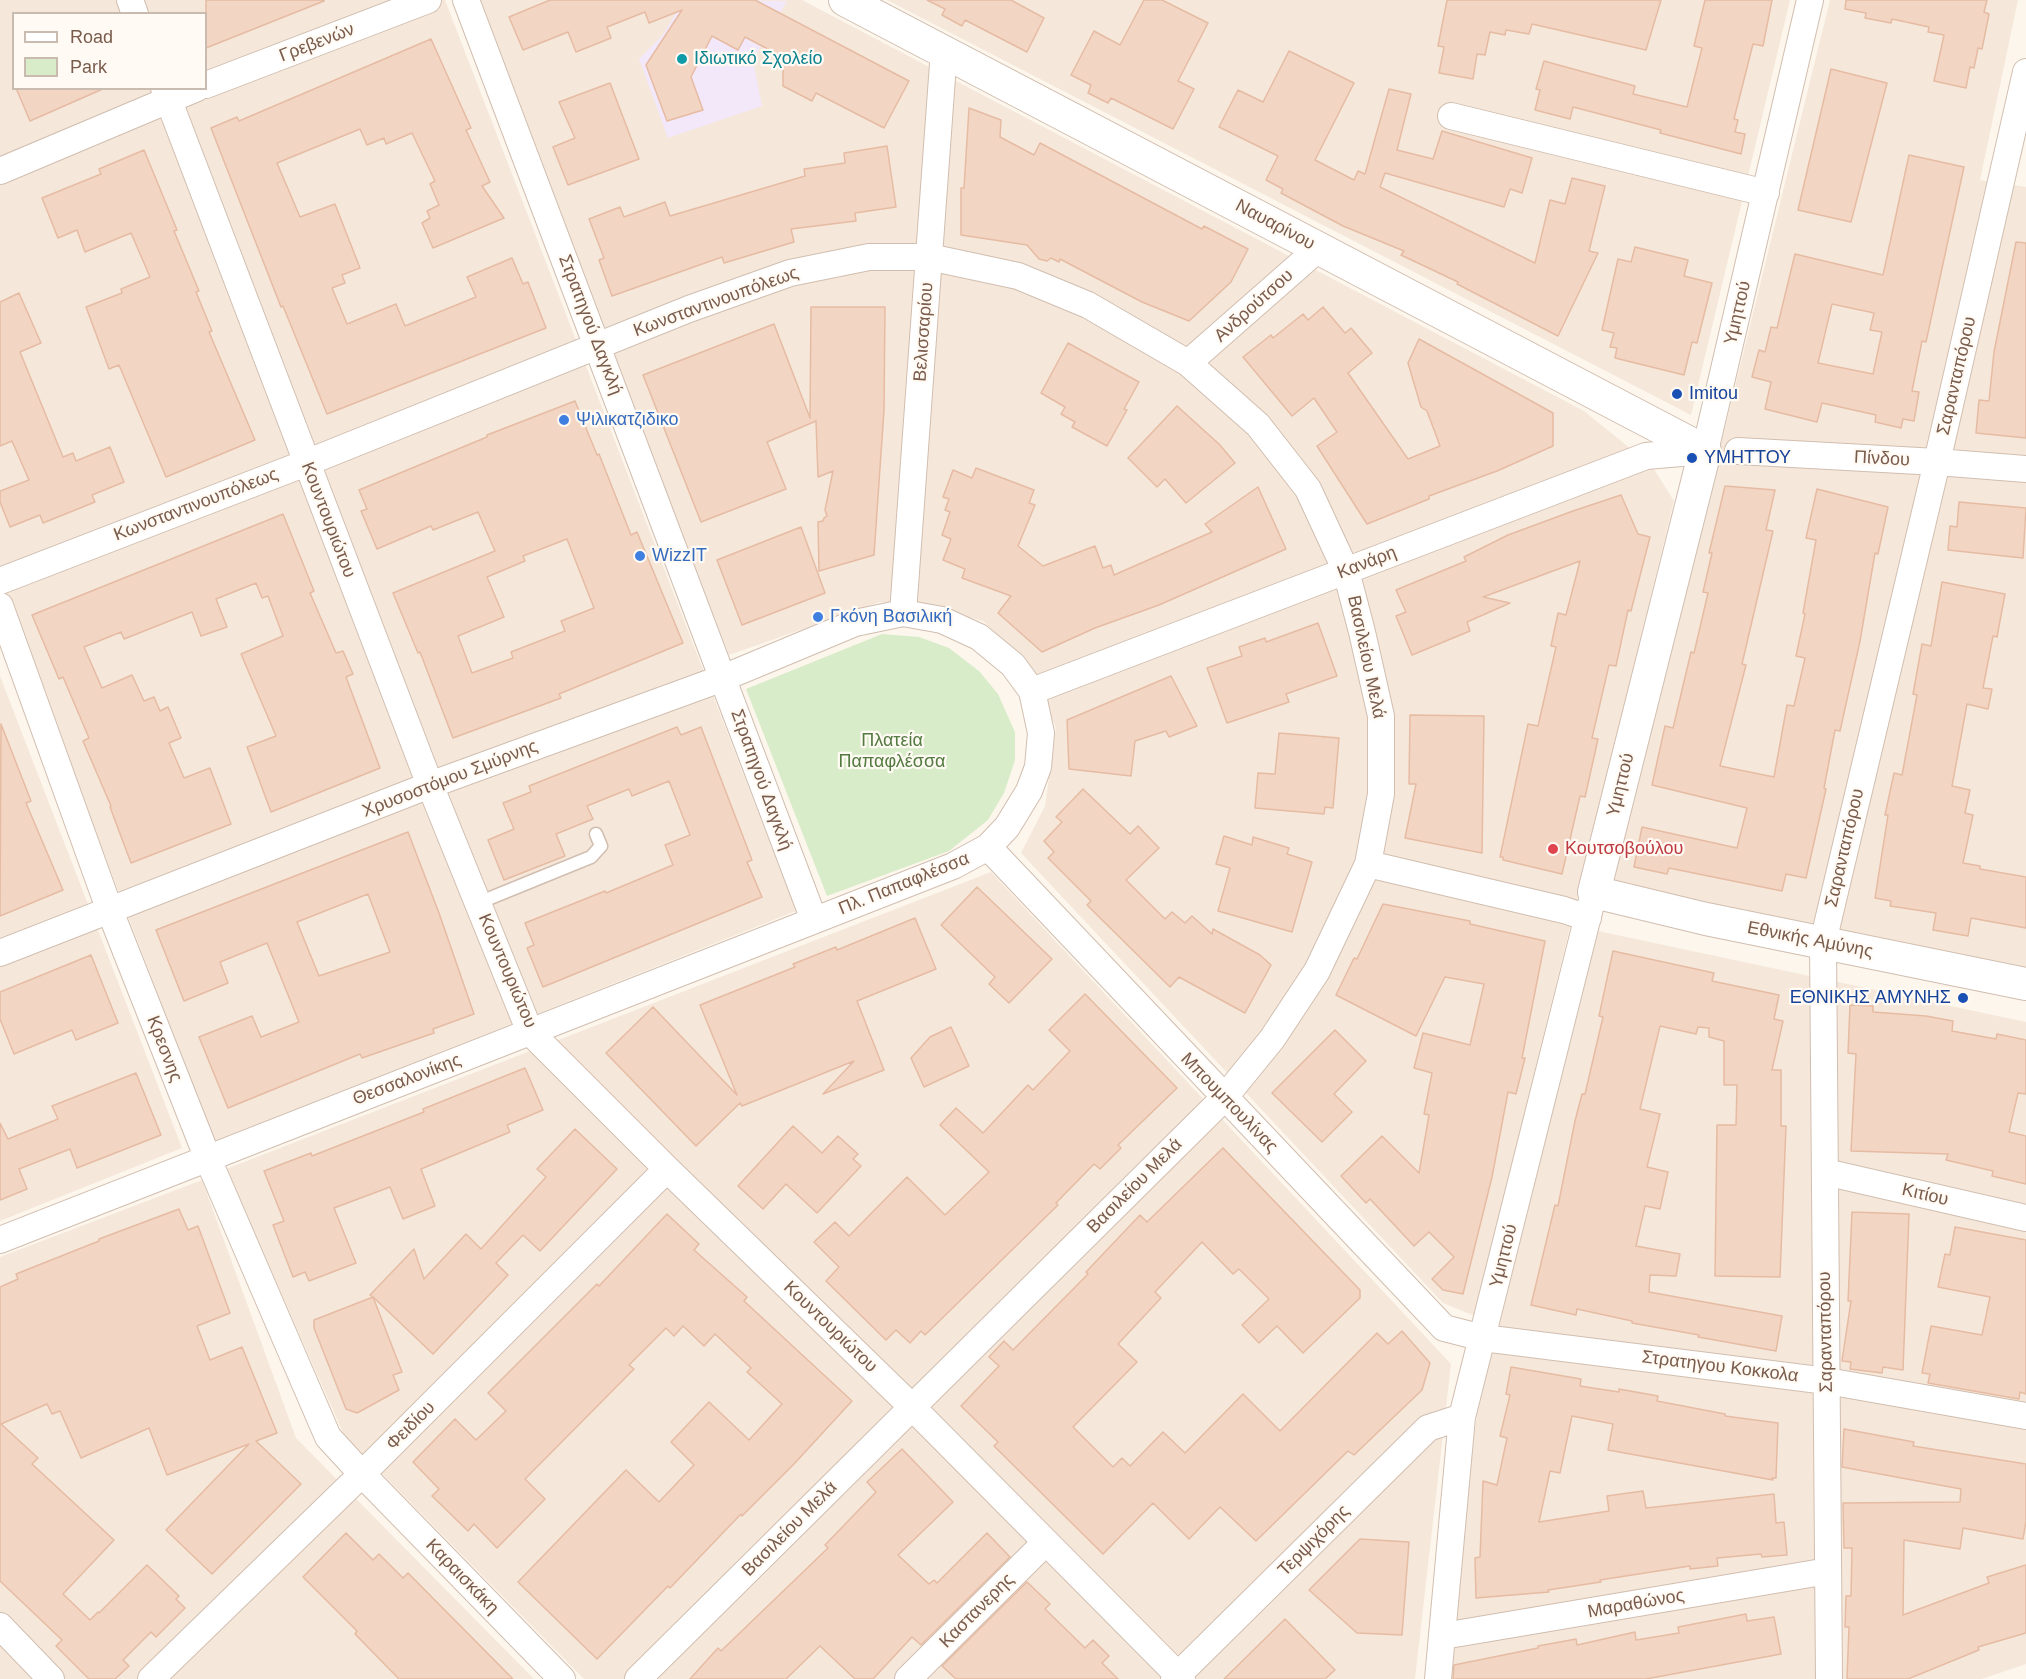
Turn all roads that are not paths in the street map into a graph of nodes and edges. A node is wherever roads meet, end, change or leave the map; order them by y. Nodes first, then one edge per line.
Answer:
1 (428, 0) edge
2 (466, 0) edge
3 (845, 0) edge
4 (1810, 0) edge
5 (944, 50) junction
6 (2026, 72) edge
7 (207, 85) edge
8 (187, 90) edge
9 (166, 94) edge
10 (1451, 116) dead end
11 (2016, 162) edge
12 (0, 171) edge
13 (1766, 193) junction
14 (1319, 248) junction
15 (929, 257) junction
16 (598, 346) junction
17 (1188, 363) junction
18 (1705, 451) junction
19 (1738, 451) dead end
20 (306, 462) junction
21 (1937, 462) junction
22 (2026, 469) edge
23 (1346, 571) junction
24 (0, 581) edge
25 (0, 606) edge
26 (903, 613) junction
27 (723, 678) junction
28 (1032, 692) junction
29 (430, 784) junction
30 (596, 834) dead end
31 (988, 847) junction
32 (1368, 864) junction
33 (478, 903) junction
34 (1591, 905) junction
35 (110, 911) junction
36 (814, 920) junction
37 (1822, 942) junction
38 (0, 953) edge
39 (2026, 984) edge
40 (530, 1032) junction
41 (1224, 1098) junction
42 (208, 1159) junction
43 (667, 1169) junction
44 (1825, 1172) junction
45 (2026, 1218) edge
46 (0, 1240) edge
47 (1484, 1338) junction
48 (1827, 1381) junction
49 (912, 1407) junction
50 (2026, 1416) edge
51 (1462, 1417) junction
52 (362, 1474) junction
53 (1045, 1543) junction
54 (1828, 1571) junction
55 (0, 1626) edge
56 (1443, 1636) junction
57 (1178, 1678) edge
58 (51, 1679) edge
59 (151, 1679) edge
60 (562, 1679) edge
61 (638, 1679) edge
62 (908, 1679) edge
63 (1438, 1679) edge
64 (1829, 1679) edge

1 - 7 street, Γρεβενών
2 - 16 street, Στρατηγού Δαγκλή
3 - 5 street, Ναυαρίνου
4 - 13 street, Υμηττού
5 - 14 street, Ναυαρίνου
5 - 15 street, Βελισσαρίου
6 - 11 street, Σαρανταπόρου
8 - 9 street
9 - 12 street
9 - 20 street, Κουντουριώτου
10 - 13 street
11 - 21 street, Σαρανταπόρου
13 - 18 street, Υμηττού
14 - 17 street, Ανδρούτσου
14 - 18 street, Ναυαρίνου
15 - 16 street, Κωνσταντινουπόλεως
15 - 17 street, Κωνσταντινουπόλεως
15 - 26 street, Βελισσαρίου
16 - 20 street, Κωνσταντινουπόλεως
16 - 27 street, Στρατηγού Δαγκλή
17 - 23 street, Κωνσταντινουπόλεως
18 - 23 street, Κανάρη
18 - 34 street, Υμηττού
19 - 21 street, Πίνδου
20 - 24 street, Κωνσταντινουπόλεως
20 - 29 street, Κουντουριώτου
21 - 22 street, Πίνδου
21 - 37 street, Σαρανταπόρου
23 - 28 street, Κανάρη
23 - 32 street, Βασιλείου Μελά
25 - 35 street, Κρεσνης
26 - 27 street, Χρυσοστόμου Σμύρνης
26 - 28 street, Πλ. Παπαφλέσσα
27 - 29 street, Χρυσοστόμου Σμύρνης
27 - 36 street, Στρατηγού Δαγκλή
28 - 31 street, Πλ. Παπαφλέσσα
29 - 33 street, Κουντουριώτου
29 - 35 street, Χρυσοστόμου Σμύρνης
30 - 33 lane
31 - 36 street, Πλ. Παπαφλέσσα
31 - 41 street, Μπουμπουλίνας
32 - 34 street, Εθνικής Αμύνης
32 - 41 street, Βασιλείου Μελά
33 - 40 street, Κουντουριώτου
34 - 37 street, Εθνικής Αμύνης
34 - 47 street, Υμηττού
35 - 38 street, Χρυσοστόμου Σμύρνης
35 - 42 street, Κρεσνης
36 - 40 street, Θεσσαλονίκης
37 - 39 street, Εθνικής Αμύνης
37 - 44 street, Σαρανταπόρου
40 - 42 street, Θεσσαλονίκης
40 - 43 street, Κουντουριώτου
41 - 47 street, Μπουμπουλίνας
41 - 49 street, Βασιλείου Μελά
42 - 46 street, Θεσσαλονίκης
42 - 52 street, Κρεσνης
43 - 49 street, Κουντουριώτου
43 - 52 street, Φειδίου
44 - 45 street, Κιτίου
44 - 48 street, Σαρανταπόρου
47 - 48 street, Στρατηγου Κοκκολα
47 - 51 street, Υμηττού
48 - 50 street, Στρατηγου Κοκκολα
48 - 54 street, Σαρανταπόρου
49 - 53 street, Κουντουριώτου
49 - 61 street, Βασιλείου Μελά
51 - 56 street, Υμηττού
51 - 57 street, Τερψιχόρης
52 - 59 street, Φειδίου
52 - 60 street, Καραισκάκη
53 - 57 street, Κουντουριώτου
53 - 62 street, Καστανερης
54 - 56 street, Μαραθώνος
54 - 64 street, Σαρανταπόρου
55 - 58 street
56 - 63 street, Υμηττού

